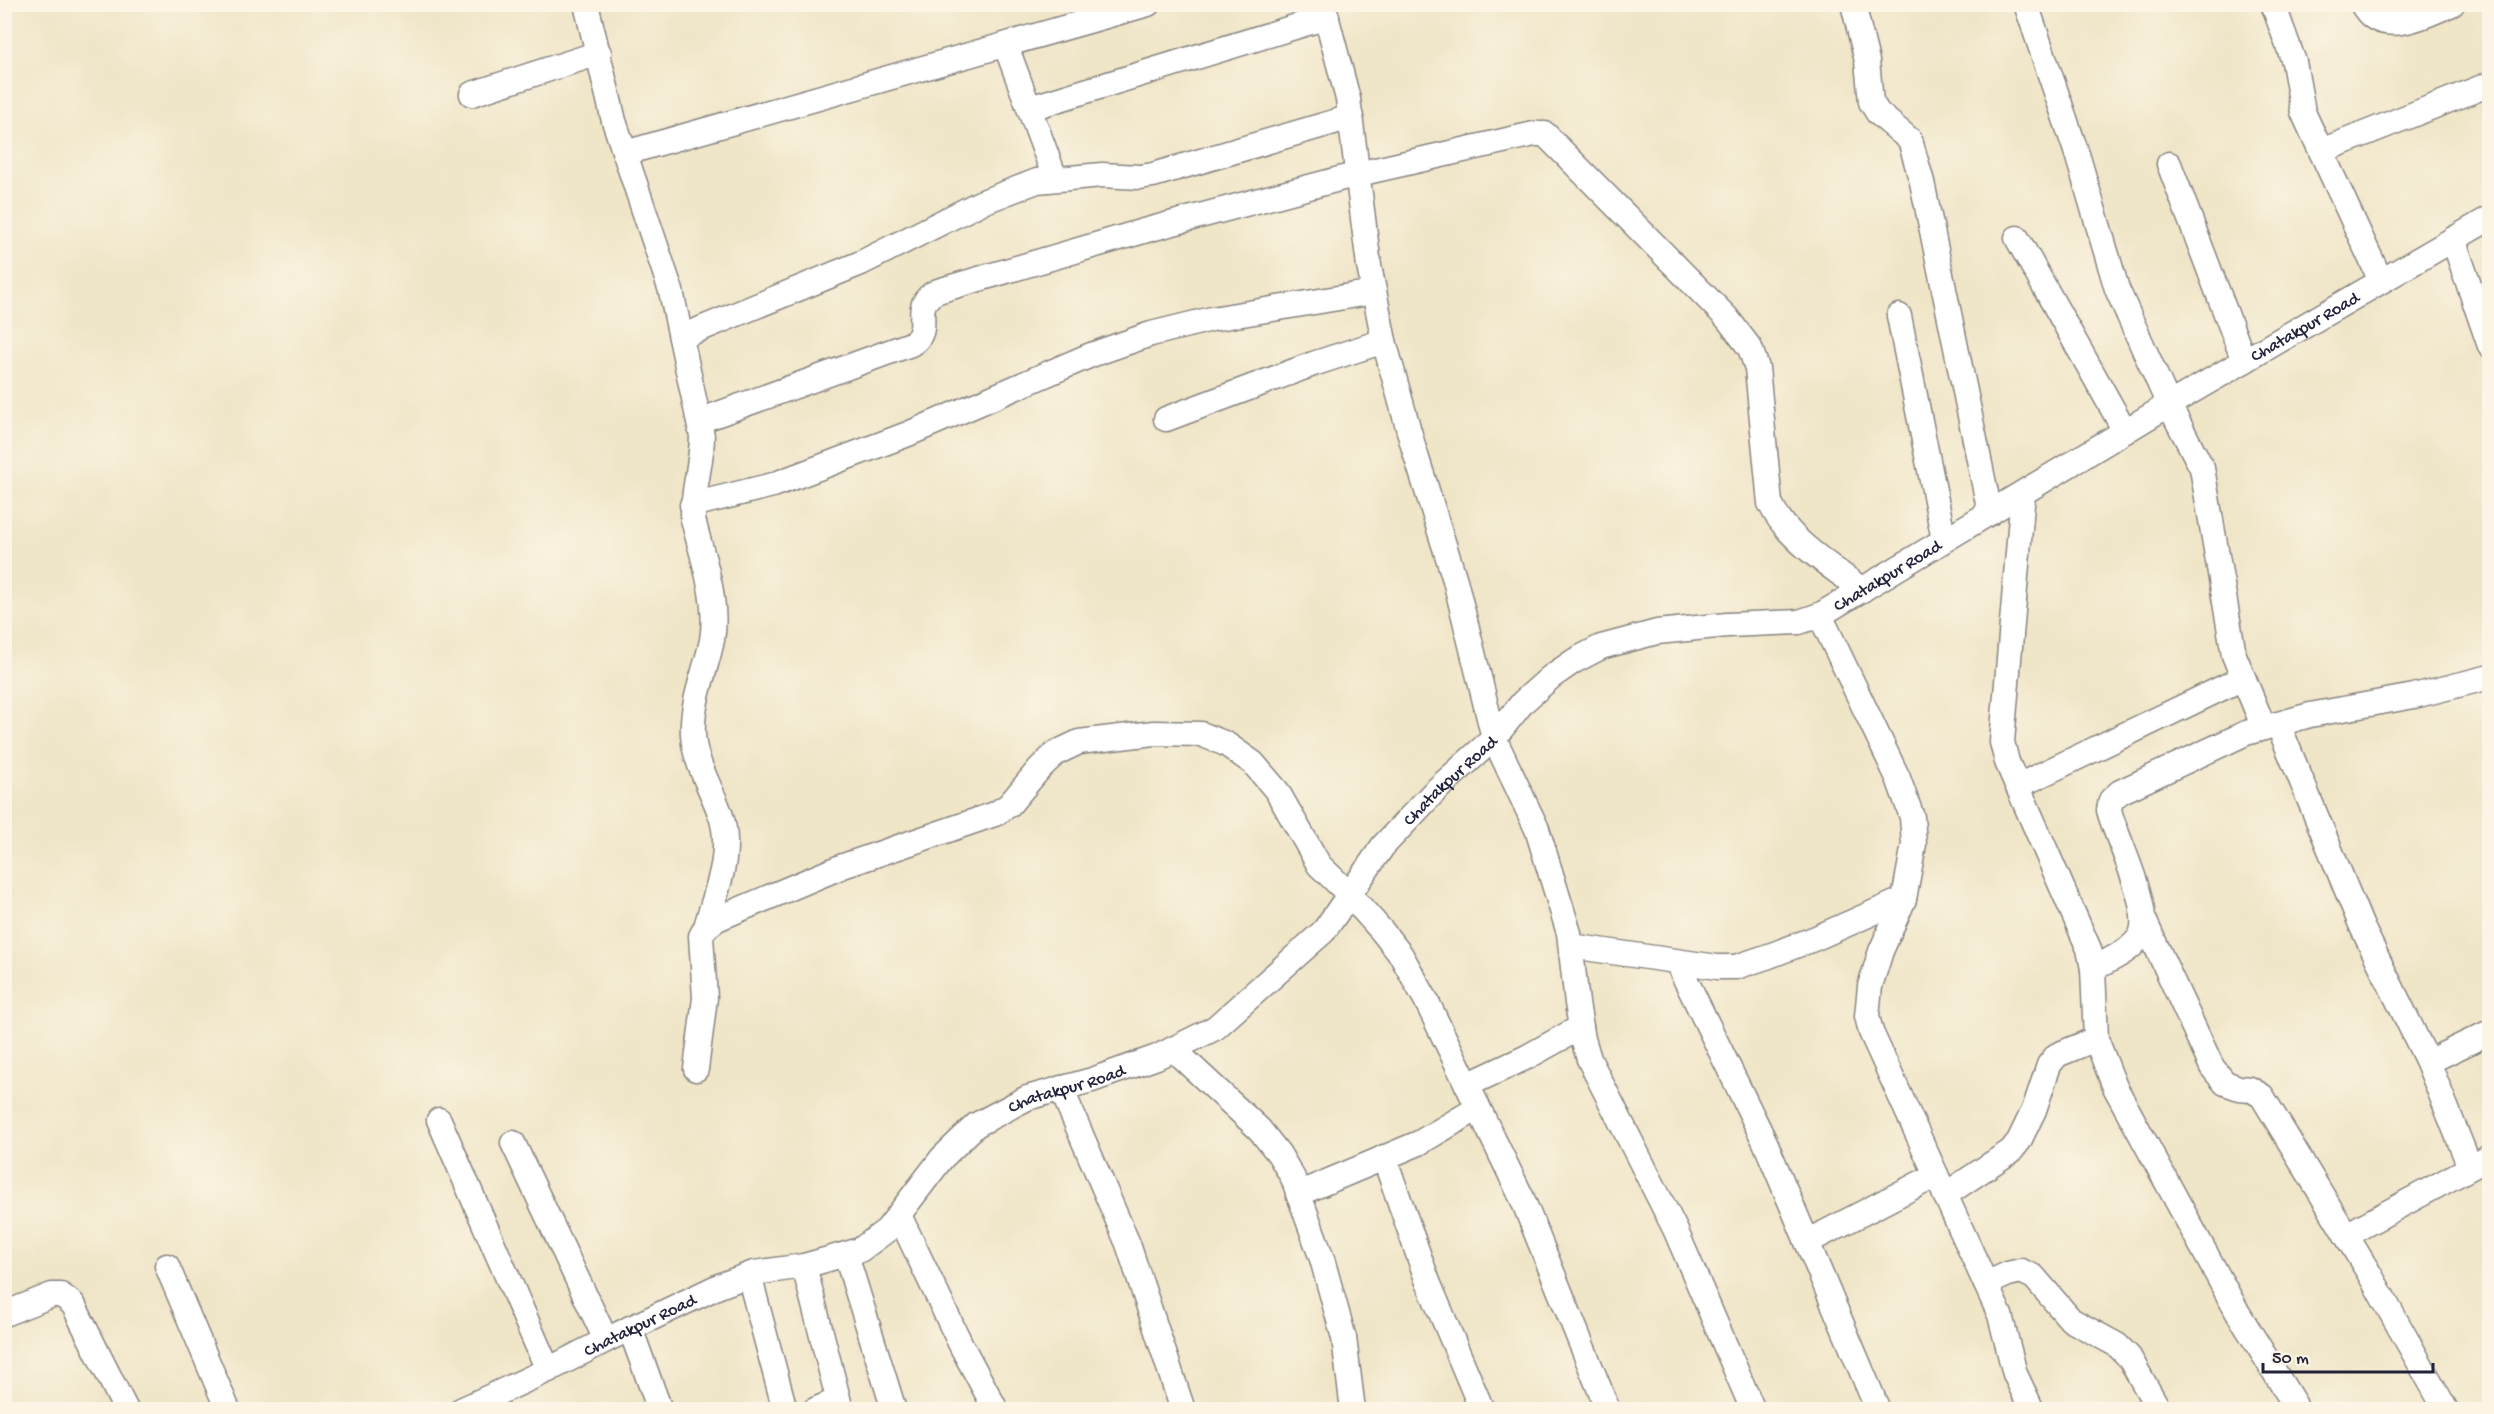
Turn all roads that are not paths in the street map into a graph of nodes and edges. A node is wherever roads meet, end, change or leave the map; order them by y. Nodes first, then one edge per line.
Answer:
1 (1148, 4) edge
2 (1852, 4) edge
3 (2026, 4) edge
4 (2273, 4) edge
5 (2362, 4) edge
6 (2452, 4) edge
7 (593, 6) edge
8 (2420, 10) edge
9 (1325, 11) edge
10 (1006, 46) junction
11 (599, 53) junction
12 (2490, 84) edge
13 (472, 94) dead end
14 (1030, 108) junction
15 (1351, 117) junction
16 (2321, 151) junction
17 (625, 153) junction
18 (2169, 164) dead end
19 (1358, 174) junction
20 (1055, 178) junction
21 (2490, 218) edge
22 (2017, 238) dead end
23 (2453, 239) junction
24 (2381, 281) junction
25 (1374, 292) junction
26 (1899, 316) dead end
27 (681, 336) junction
28 (1384, 341) junction
29 (2490, 346) edge
30 (2244, 361) junction
31 (2169, 405) junction
32 (1166, 419) dead end
33 (699, 421) junction
34 (2125, 431) junction
35 (2023, 493) junction
36 (692, 505) junction
37 (1990, 513) junction
38 (1944, 540) junction
39 (1862, 590) junction
40 (1820, 615) junction
41 (2490, 677) edge
42 (2243, 678) junction
43 (2271, 726) junction
44 (1494, 738) junction
45 (2018, 786) junction
46 (1349, 894) junction
47 (1904, 899) junction
48 (2145, 922) junction
49 (706, 927) junction
50 (1571, 946) junction
51 (1677, 962) junction
52 (2094, 969) junction
53 (1581, 1027) junction
54 (2490, 1032) edge
55 (2096, 1039) junction
56 (1173, 1049) junction
57 (2428, 1062) junction
58 (696, 1069) dead end
59 (1467, 1085) junction
60 (1061, 1088) junction
61 (1478, 1108) junction
62 (439, 1120) dead end
63 (513, 1143) dead end
64 (1384, 1157) junction
65 (2480, 1162) edge
66 (1941, 1185) junction
67 (1298, 1194) junction
68 (899, 1215) junction
69 (2346, 1235) junction
70 (1807, 1242) junction
71 (846, 1255) junction
72 (168, 1266) dead end
73 (804, 1266) junction
74 (749, 1275) junction
75 (1986, 1284) junction
76 (4, 1314) edge
77 (630, 1328) junction
78 (606, 1340) junction
79 (548, 1370) junction
80 (839, 1405) edge
81 (126, 1410) edge
82 (228, 1410) edge
83 (461, 1410) edge
84 (660, 1410) edge
85 (785, 1410) edge
86 (815, 1410) edge
87 (894, 1410) edge
88 (996, 1410) edge
89 (1183, 1410) edge
90 (1353, 1410) edge
91 (1482, 1410) edge
92 (1608, 1410) edge
93 (1753, 1410) edge
94 (1878, 1410) edge
95 (2032, 1410) edge
96 (2159, 1410) edge
97 (2298, 1410) edge
98 (2446, 1410) edge

1 - 10 street
2 - 37 street
3 - 31 street
4 - 16 street
5 - 8 street
6 - 8 street
7 - 11 street
9 - 14 street
9 - 15 street
10 - 14 street
10 - 17 street
11 - 13 street
11 - 17 street
12 - 16 street
14 - 20 street
15 - 19 street
15 - 20 street
16 - 24 street
17 - 27 street
18 - 30 street
19 - 25 street
19 - 33 street
19 - 39 street
20 - 27 street
21 - 23 street, Chatakpur Road
22 - 34 street
23 - 24 street, Chatakpur Road
23 - 29 street
24 - 30 street, Chatakpur Road
25 - 28 street
25 - 36 street
26 - 38 street
27 - 33 street
28 - 32 street
28 - 44 street
30 - 31 street, Chatakpur Road
31 - 34 street, Chatakpur Road
31 - 42 street
33 - 36 street
34 - 35 street, Chatakpur Road
35 - 37 street, Chatakpur Road
35 - 45 street
36 - 49 street
37 - 38 street, Chatakpur Road
38 - 39 street, Chatakpur Road
39 - 40 street, Chatakpur Road
40 - 44 street, Chatakpur Road
40 - 47 street
41 - 43 street
42 - 43 street
42 - 45 street
43 - 48 street
43 - 57 street
44 - 46 street, Chatakpur Road
44 - 50 street
45 - 52 street
46 - 49 street
46 - 56 street, Chatakpur Road
46 - 59 street
47 - 51 street
47 - 66 street
48 - 52 street
48 - 69 street
49 - 58 street
50 - 51 street
50 - 53 street
51 - 70 street
52 - 55 street
53 - 59 street
53 - 93 street
54 - 57 street
55 - 66 street
55 - 97 street
56 - 60 street, Chatakpur Road
56 - 67 street
57 - 65 street
59 - 61 street
60 - 68 street, Chatakpur Road
60 - 89 street
61 - 64 street
61 - 92 street
62 - 79 street
63 - 78 street
64 - 67 street
64 - 91 street
65 - 69 street
66 - 70 street
66 - 75 street
67 - 90 street
68 - 71 street, Chatakpur Road
68 - 88 street
69 - 98 street
70 - 94 street
71 - 73 street, Chatakpur Road
71 - 87 street
72 - 82 street
73 - 74 street, Chatakpur Road
73 - 80 street
74 - 77 street, Chatakpur Road
74 - 85 street
75 - 95 street
75 - 96 street
76 - 81 street
77 - 78 street, Chatakpur Road
77 - 84 street
78 - 79 street, Chatakpur Road
79 - 83 street, Chatakpur Road
80 - 86 street

